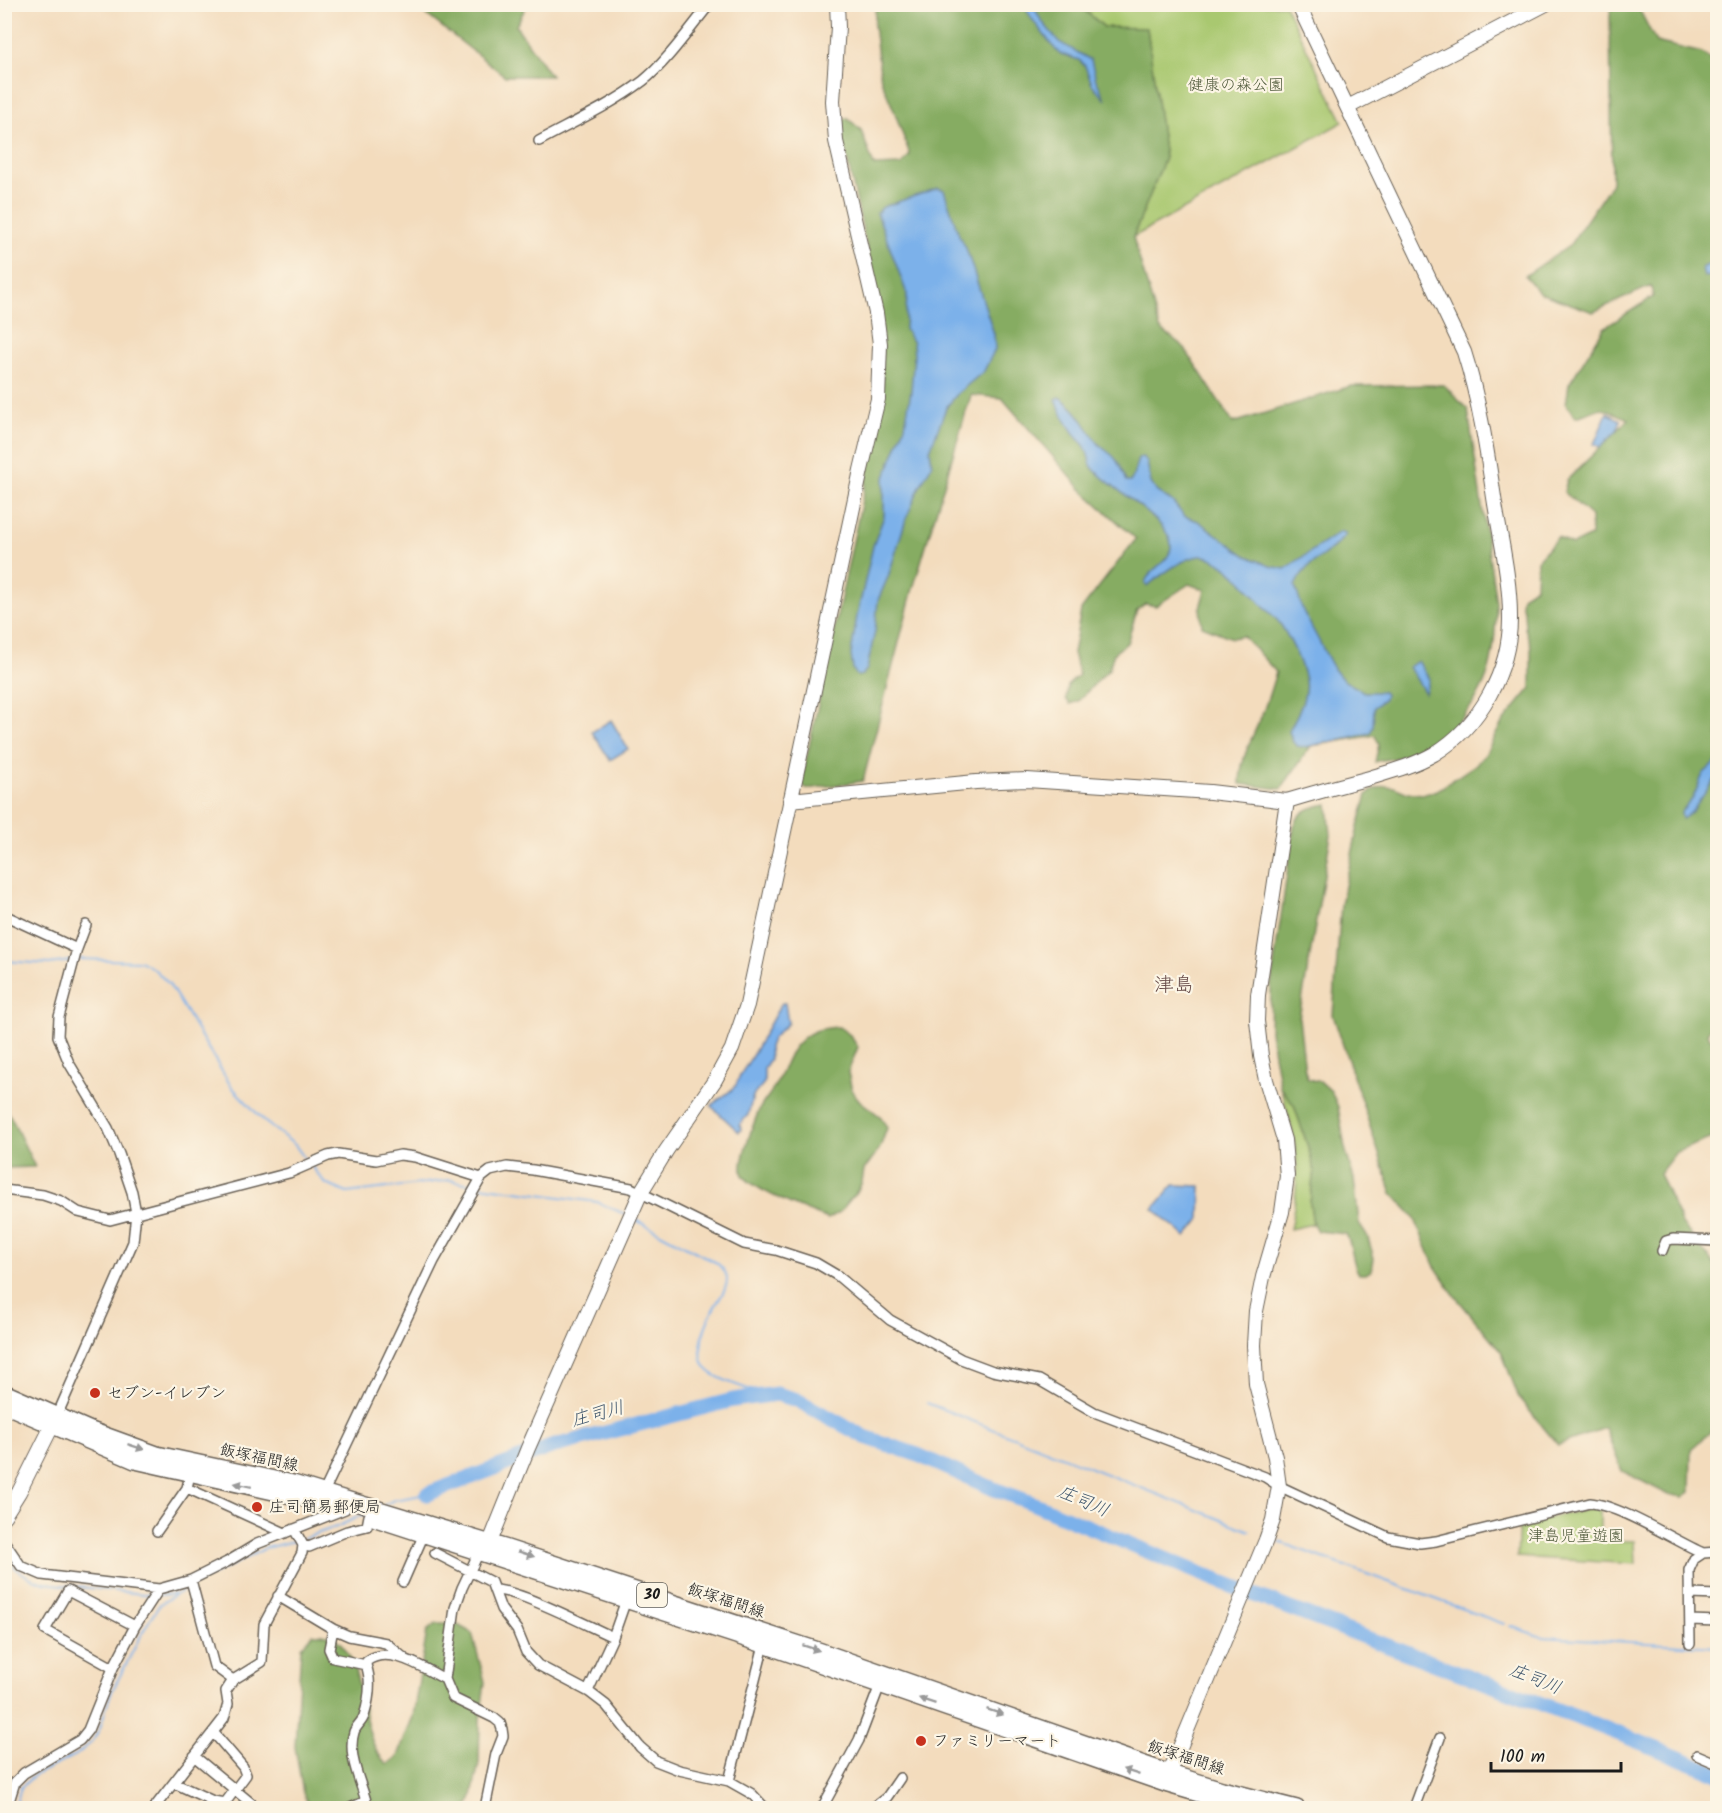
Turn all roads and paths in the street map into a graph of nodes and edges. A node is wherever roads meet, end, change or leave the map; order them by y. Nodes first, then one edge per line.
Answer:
1 (710, 4) edge
2 (837, 4) edge
3 (1298, 4) edge
4 (1546, 4) edge
5 (1348, 107) junction
6 (539, 141) dead end
7 (790, 800) junction
8 (1291, 800) junction
9 (4, 915) edge
10 (86, 926) dead end
11 (77, 949) junction
12 (481, 1178) junction
13 (4, 1190) edge
14 (641, 1192) junction
15 (136, 1213) junction
16 (1718, 1241) edge
17 (1662, 1251) dead end
18 (4, 1392) edge
19 (4, 1405) edge
20 (55, 1421) junction
21 (189, 1481) junction
22 (1279, 1486) junction
23 (322, 1496) junction
24 (345, 1509) junction
25 (4, 1516) edge
26 (369, 1516) junction
27 (157, 1531) dead end
28 (290, 1531) junction
29 (423, 1534) junction
30 (4, 1541) edge
31 (303, 1545) junction
32 (485, 1549) junction
33 (1718, 1552) edge
34 (435, 1553) dead end
35 (1703, 1553) junction
36 (470, 1570) junction
37 (191, 1580) junction
38 (403, 1582) dead end
39 (159, 1589) junction
40 (494, 1590) junction
41 (1690, 1594) junction
42 (1718, 1595) edge
43 (278, 1596) junction
44 (626, 1600) junction
45 (1690, 1620) junction
46 (1718, 1621) edge
47 (135, 1626) junction
48 (333, 1629) junction
49 (613, 1637) junction
50 (764, 1644) junction
51 (1690, 1644) dead end
52 (407, 1660) junction
53 (262, 1662) junction
54 (366, 1665) junction
55 (113, 1668) junction
56 (263, 1673) dead end
57 (445, 1679) junction
58 (233, 1680) junction
59 (880, 1685) junction
60 (588, 1691) junction
61 (213, 1732) junction
62 (1440, 1738) dead end
63 (1697, 1755) dead end
64 (194, 1756) junction
65 (1718, 1764) edge
66 (900, 1778) dead end
67 (1167, 1778) junction
68 (729, 1781) junction
69 (174, 1783) junction
70 (235, 1791) junction
71 (246, 1800) junction
72 (1213, 1804) edge
73 (7, 1809) edge
74 (154, 1809) edge
75 (240, 1809) edge
76 (257, 1809) edge
77 (350, 1809) edge
78 (485, 1809) edge
79 (765, 1809) edge
80 (822, 1809) edge
81 (873, 1809) edge
82 (1246, 1809) edge
83 (1297, 1809) edge
84 (1414, 1809) edge

1 - 6 street
2 - 7 street
3 - 5 street
4 - 5 street
5 - 8 street
7 - 8 street
7 - 14 street
8 - 22 street
9 - 11 street
10 - 11 street
11 - 15 street
12 - 14 street
12 - 15 street
12 - 23 street
13 - 15 street
14 - 22 street
14 - 32 street
15 - 20 street
16 - 17 street
18 - 20 main road, 飯塚福間線 / 30
19 - 20 main road, 飯塚福間線 / 30
20 - 21 main road, 飯塚福間線 / 30
20 -> 23 main road, 飯塚福間線 / 30
20 - 25 street
23 -> 21 main road, 飯塚福間線 / 30
21 - 27 street
21 - 28 street
22 - 35 street
22 - 67 street
23 - 24 main road, 飯塚福間線 / 30
23 - 32 main road, 飯塚福間線 / 30
24 - 26 main road, 飯塚福間線 / 30
24 - 28 street
26 - 29 main road, 飯塚福間線 / 30
26 - 31 street
28 - 31 street
28 - 37 street
29 - 32 main road, 飯塚福間線 / 30
29 - 38 street
30 - 39 street
31 - 43 street
32 - 36 street
32 - 44 main road, 飯塚福間線 / 30
32 -> 67 main road, 飯塚福間線 / 30
33 - 35 street
34 - 36 street
35 - 41 street
36 - 40 street
36 - 57 street
37 - 39 street
37 - 58 street
39 - 47 street
40 - 49 street
40 - 60 street
41 - 42 street
41 - 45 street
43 - 48 street
43 - 53 street
44 - 49 street
44 - 50 main road, 飯塚福間線 / 30
45 - 46 street
45 - 51 street
47 - 55 street
47 - 55 street
48 - 52 street
48 - 54 street
49 - 60 street
50 - 59 main road, 飯塚福間線 / 30
50 - 68 street
52 - 54 street
52 - 57 street
53 - 56 street
53 - 58 street
54 - 77 street
55 - 73 street
57 - 78 street
58 - 61 street
67 -> 59 main road, 飯塚福間線 / 30
59 - 80 street
60 - 68 street
61 - 64 street
61 - 70 street
62 - 84 street
63 - 65 street
64 - 69 street
64 - 70 street
66 - 81 street
67 - 72 main road, 飯塚福間線 / 30
67 - 83 main road, 飯塚福間線 / 30
68 - 79 street
69 - 70 street
69 - 74 street
70 - 71 street
71 - 75 street
71 - 76 street
72 - 82 main road, 飯塚福間線 / 30

